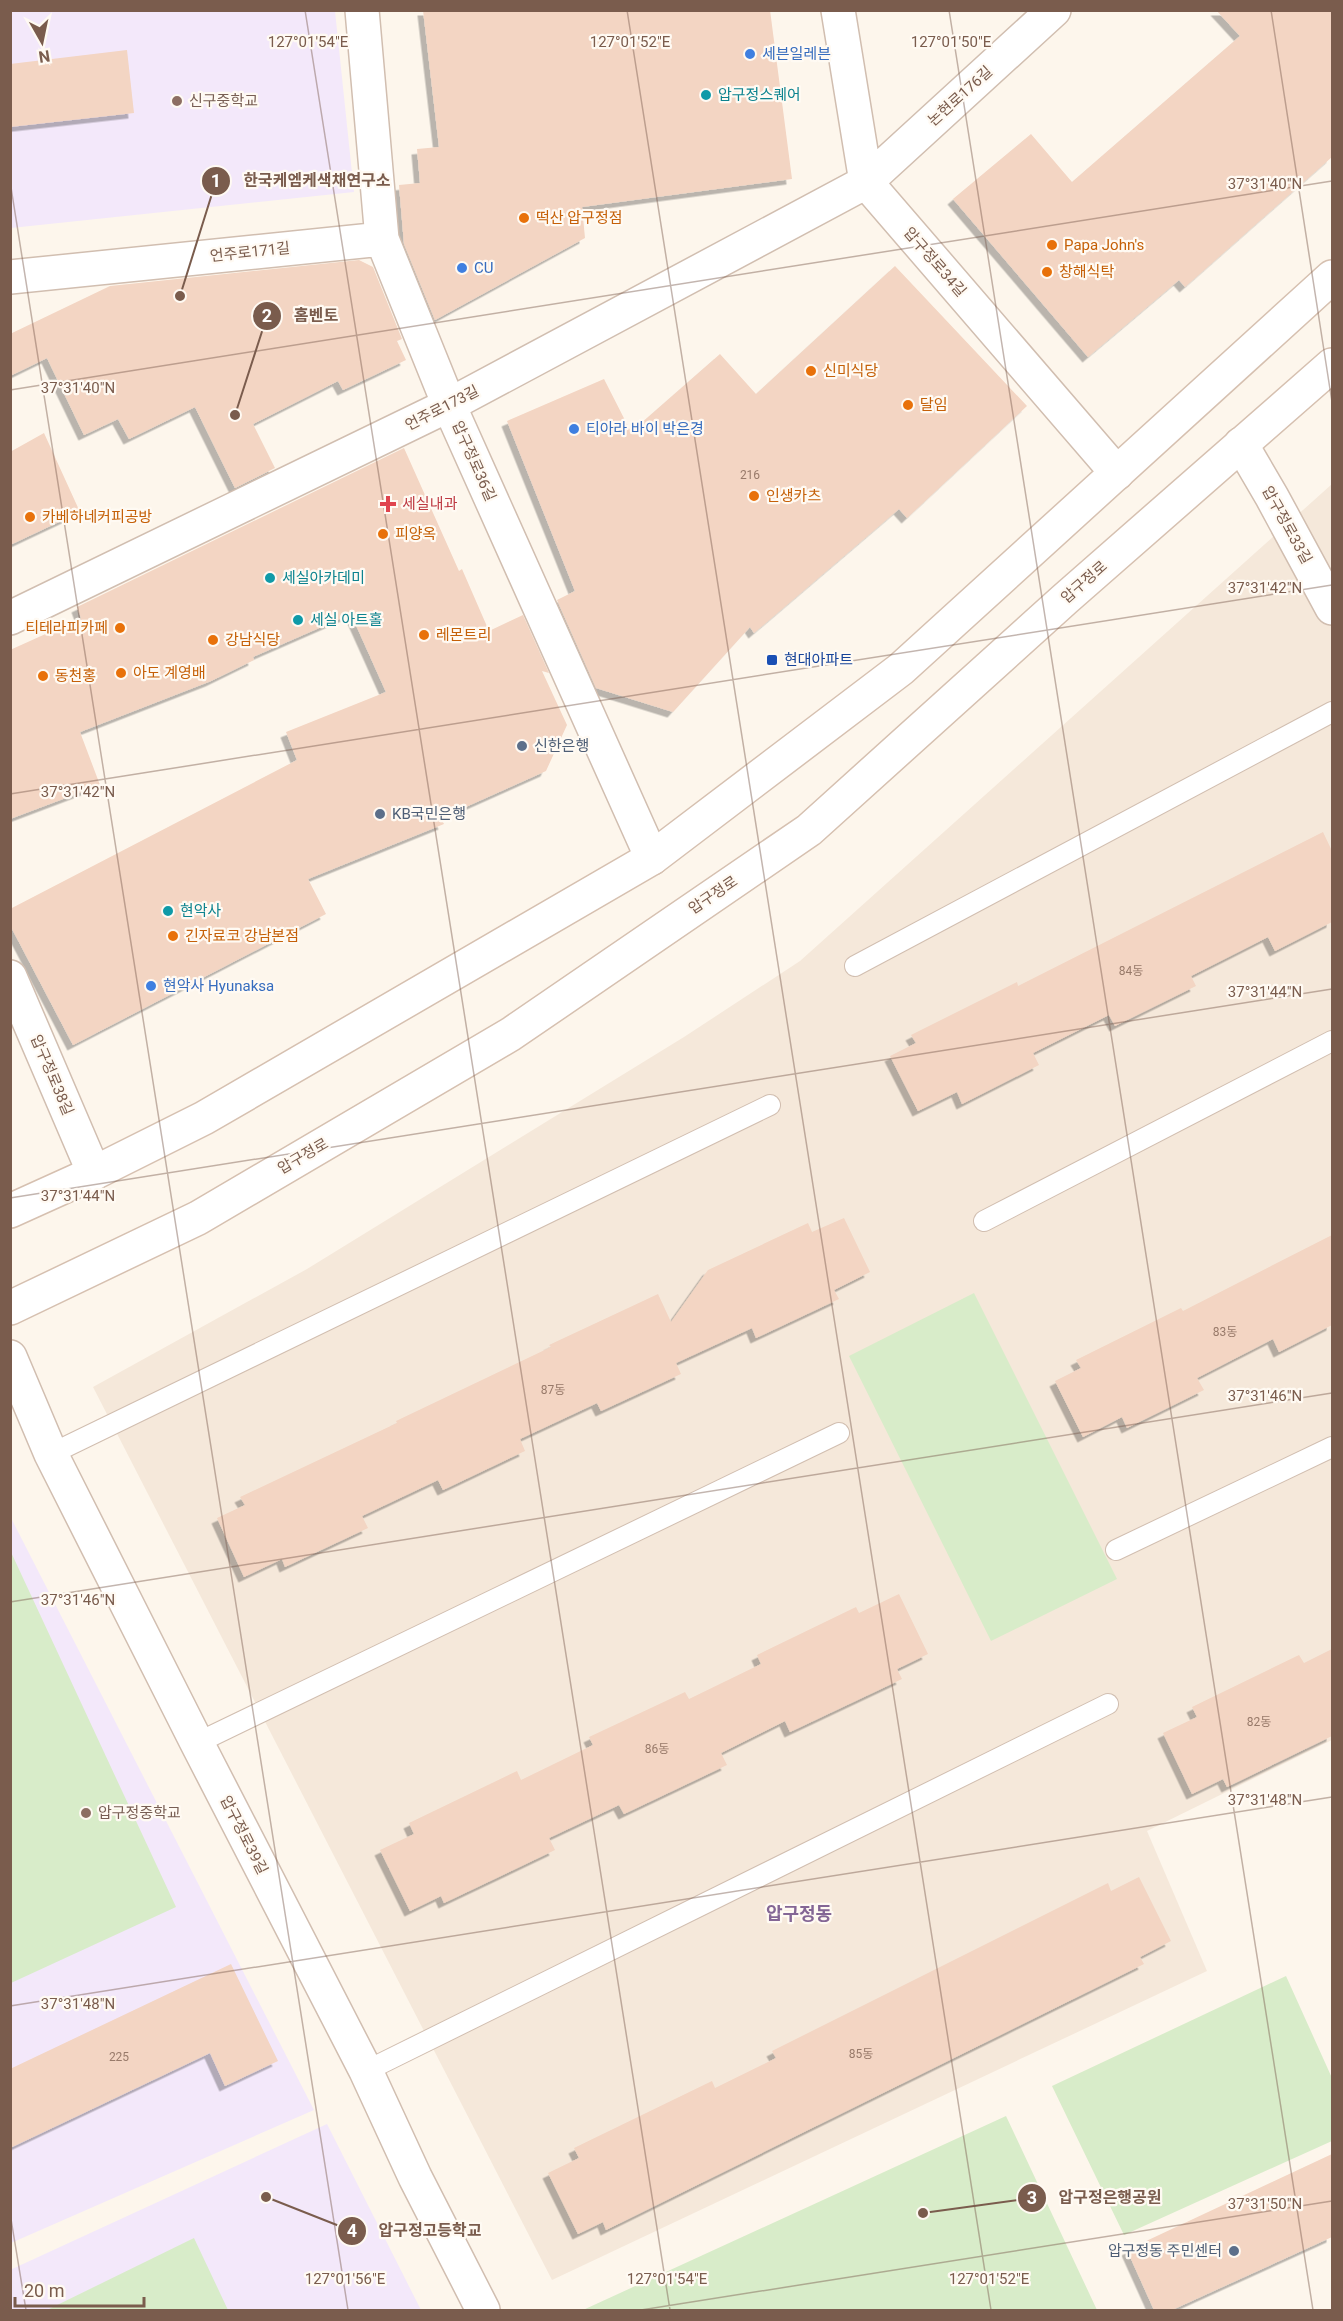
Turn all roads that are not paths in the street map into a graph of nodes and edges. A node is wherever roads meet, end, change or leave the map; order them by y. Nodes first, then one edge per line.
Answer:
1 (362, 10) edge
2 (838, 10) edge
3 (1054, 10) edge
4 (866, 182) junction
5 (382, 238) junction
6 (10, 277) edge
7 (1332, 277) edge
8 (1332, 365) edge
9 (449, 405) junction
10 (1241, 444) junction
11 (1117, 473) junction
12 (1332, 608) edge
13 (10, 618) edge
14 (1332, 712) edge
15 (652, 858) junction
16 (855, 966) dead end
17 (10, 977) edge
18 (1332, 1041) edge
19 (770, 1105) dead end
20 (94, 1173) junction
21 (10, 1211) edge
22 (984, 1221) dead end
23 (10, 1308) edge
24 (10, 1358) edge
25 (839, 1433) dead end
26 (1332, 1447) edge
27 (51, 1454) junction
28 (1116, 1550) dead end
29 (1108, 1704) dead end
30 (197, 1743) junction
31 (366, 2071) junction
32 (483, 2310) edge

1 - 5 street, 압구정로36길
2 - 4 street
3 - 4 street, 논현로176길
4 - 9 street, 언주로173길
4 - 11 street, 압구정로34길
5 - 6 street, 언주로171길
5 - 9 street, 압구정로36길
7 - 11 street
8 - 10 street, 압구정로
9 - 13 street, 언주로173길
9 - 15 street, 압구정로36길
10 - 12 street, 압구정로33길
10 - 23 street, 압구정로
11 - 15 street
14 - 16 lane
15 - 20 street
17 - 20 street, 압구정로38길
18 - 22 lane
19 - 27 lane
20 - 21 street
24 - 27 street, 압구정로39길
25 - 30 lane
26 - 28 lane
27 - 30 street, 압구정로39길
29 - 31 lane
30 - 31 street, 압구정로39길
31 - 32 street, 압구정로39길

